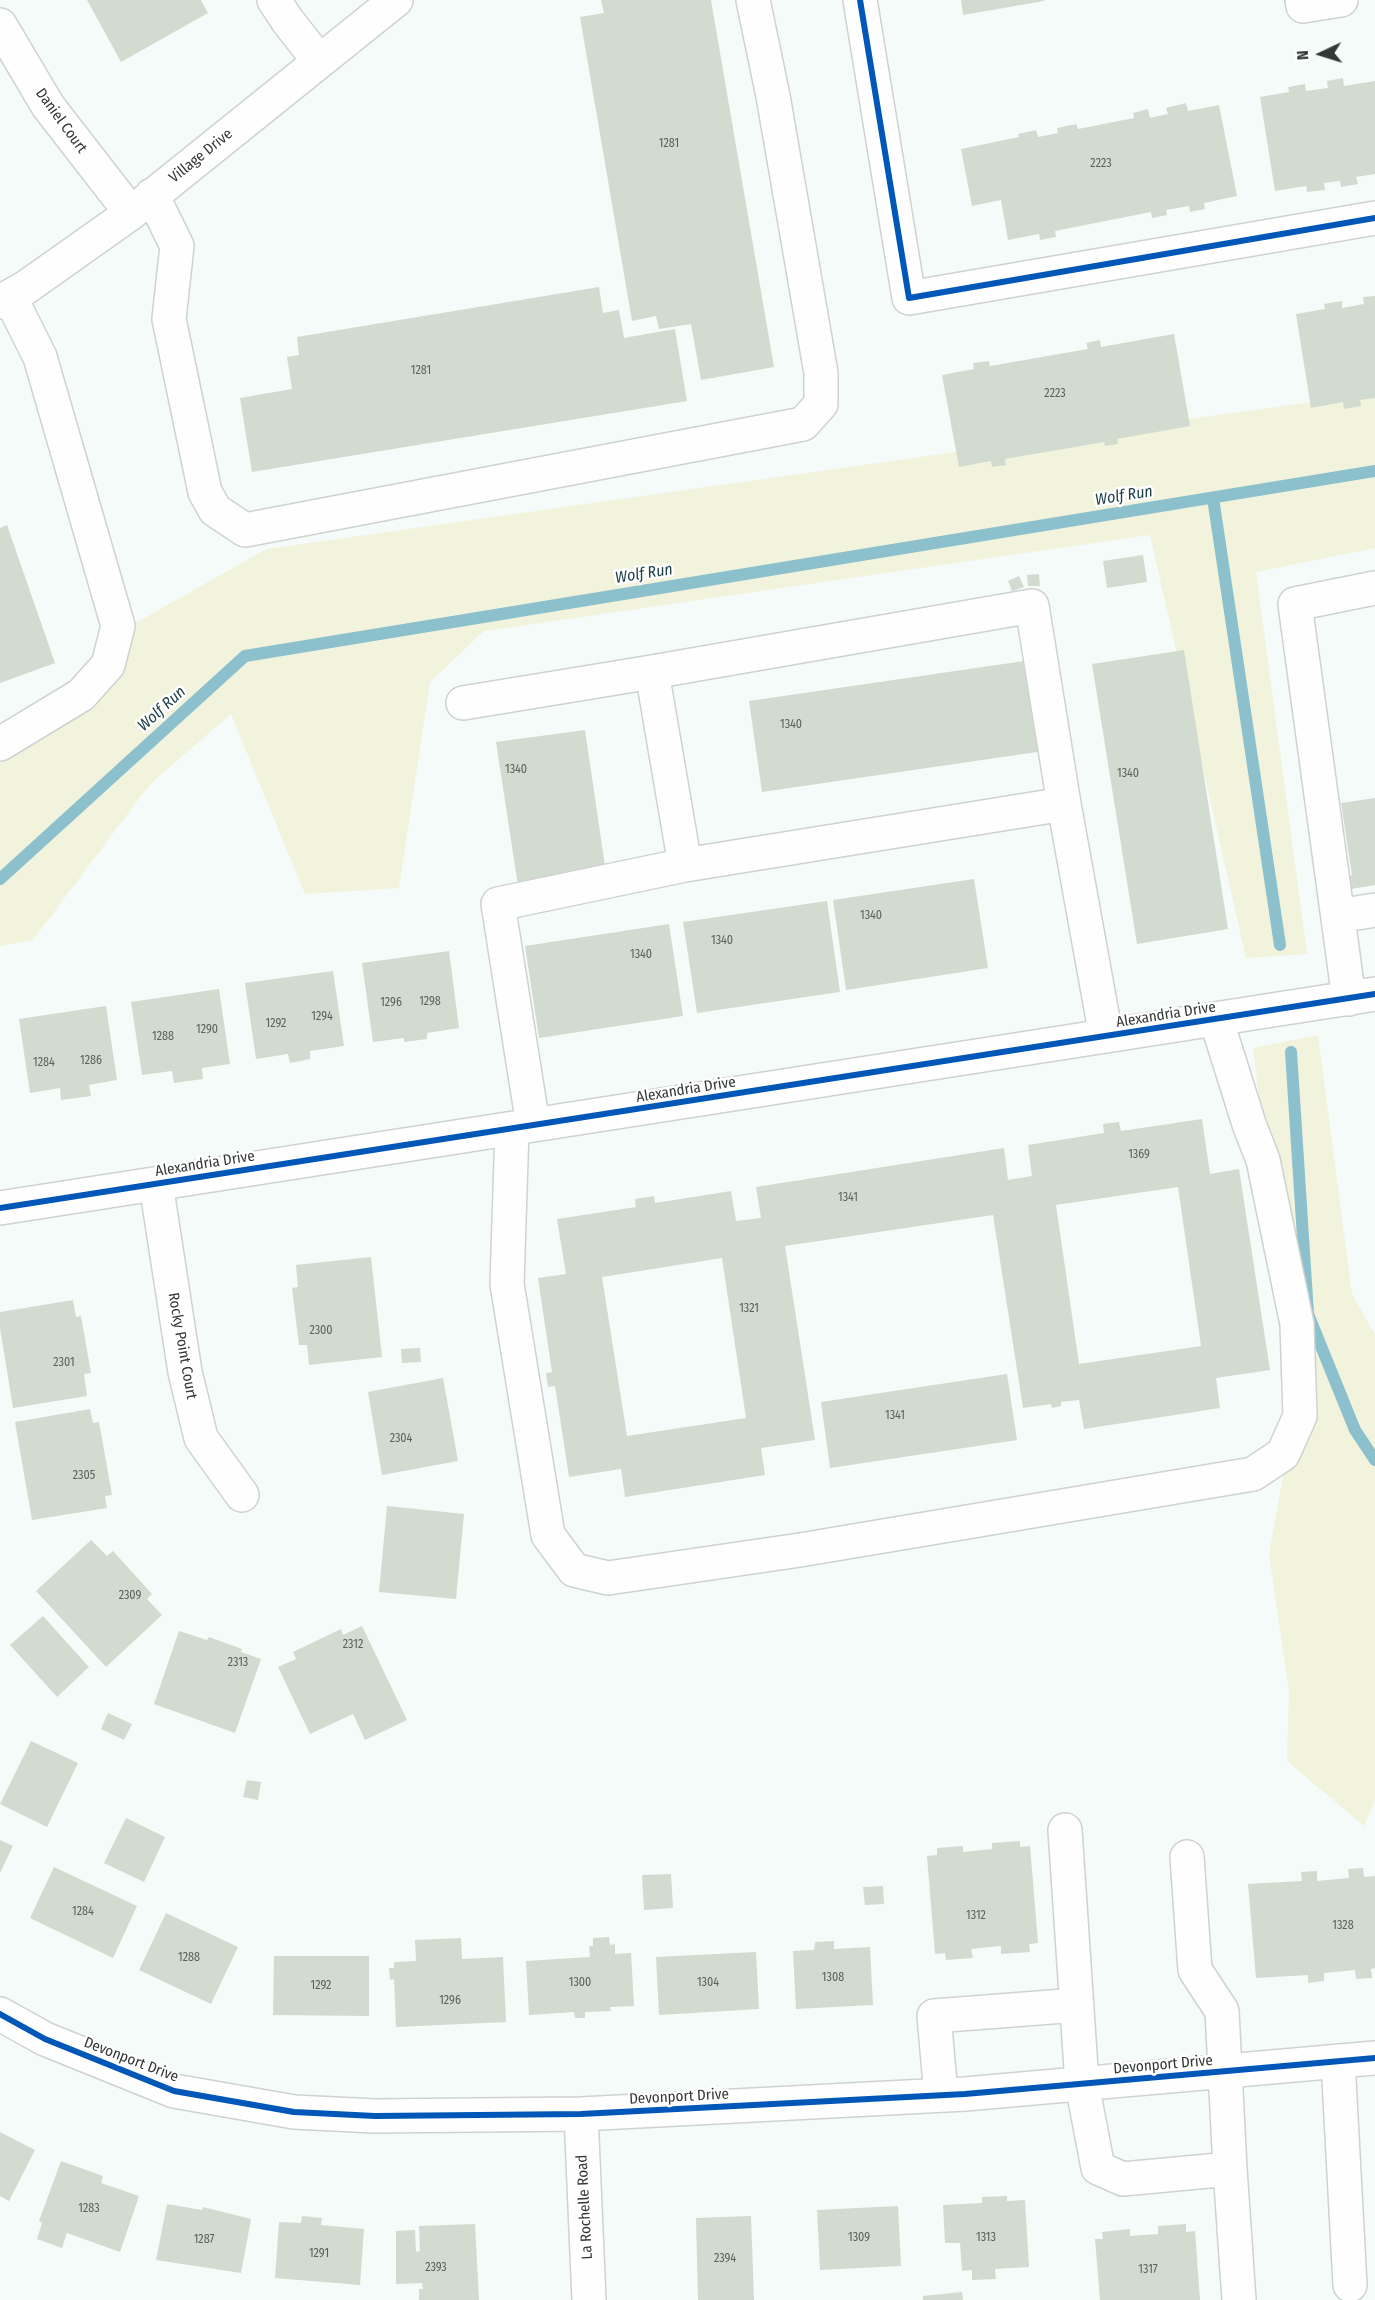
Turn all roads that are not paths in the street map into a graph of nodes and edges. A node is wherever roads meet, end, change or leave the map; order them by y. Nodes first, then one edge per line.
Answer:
1 (274, 0) edge
2 (396, 0) edge
3 (753, 0) edge
4 (860, 0) edge
5 (1302, 0) edge
6 (1341, 0) edge
7 (0, 25) edge
8 (319, 61) junction
9 (141, 204) junction
10 (1375, 218) edge
11 (5, 300) edge
12 (1375, 588) edge
13 (652, 672) junction
14 (463, 703) dead end
15 (0, 744) edge
16 (1064, 804) junction
17 (685, 866) junction
18 (1375, 910) edge
19 (1338, 916) junction
20 (1368, 997) edge
21 (1216, 1019) junction
22 (1106, 1036) junction
23 (522, 1127) junction
24 (156, 1184) junction
25 (0, 1208) edge
26 (242, 1495) dead end
27 (1065, 1830) dead end
28 (1186, 1857) dead end
29 (1077, 2005) junction
30 (0, 2014) edge
31 (1375, 2058) edge
32 (1338, 2061) junction
33 (1226, 2071) junction
34 (1082, 2084) junction
35 (941, 2095) junction
36 (581, 2114) junction
37 (1230, 2169) junction
38 (1350, 2285) dead end
39 (590, 2300) edge
40 (1239, 2300) edge

1 - 8 street
2 - 8 street, Village Drive
3 - 9 street, Daniel Court
4 - 10 street
5 - 6 street
7 - 9 street, Daniel Court
8 - 9 street, Village Drive
9 - 11 street, Village Drive
11 - 15 street
12 - 19 street
13 - 14 street
13 - 16 street
13 - 17 street
16 - 17 street
16 - 22 street
17 - 23 street
18 - 19 street
19 - 20 street
20 - 21 street, Alexandria Drive
21 - 22 street, Alexandria Drive
21 - 23 street
22 - 23 street, Alexandria Drive
23 - 24 street, Alexandria Drive
24 - 25 street, Alexandria Drive
24 - 26 street, Rocky Point Court
27 - 29 street
28 - 33 street
29 - 34 street
29 - 35 street
30 - 36 street, Devonport Drive
31 - 32 street, Devonport Drive
32 - 33 street, Devonport Drive
32 - 38 street
33 - 34 street, Devonport Drive
33 - 37 street
34 - 35 street, Devonport Drive
34 - 37 street
35 - 36 street, Devonport Drive
36 - 39 street, La Rochelle Road
37 - 40 street

